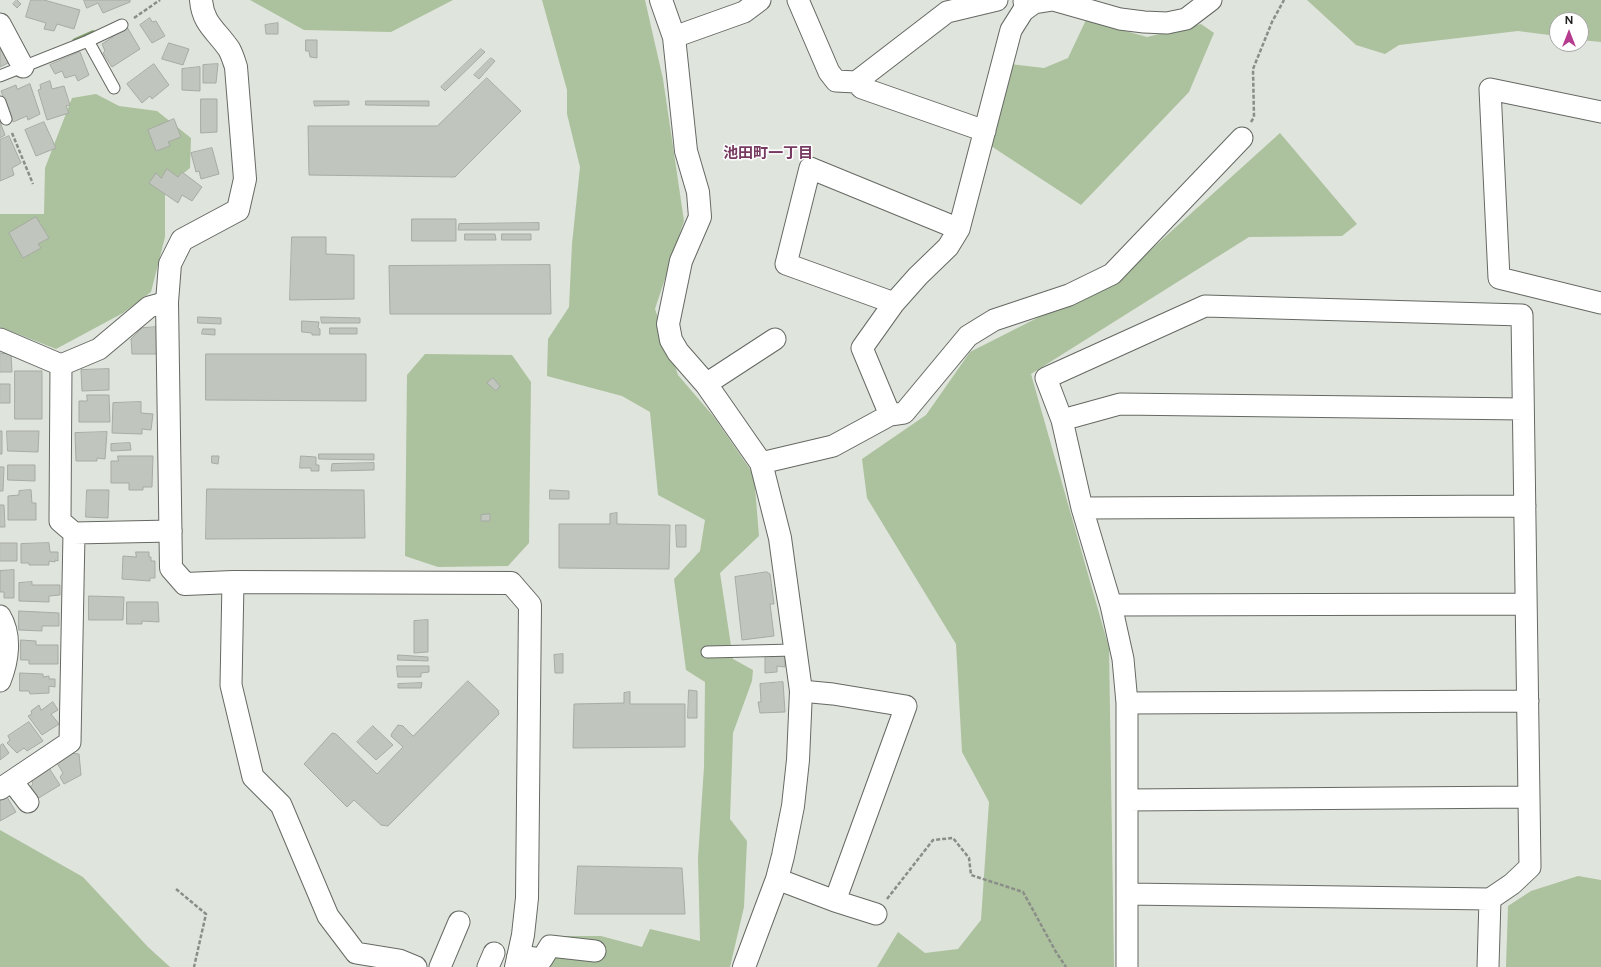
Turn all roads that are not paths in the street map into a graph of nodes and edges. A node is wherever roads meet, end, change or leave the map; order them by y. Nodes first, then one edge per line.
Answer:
1 (201, 0) edge
2 (661, 0) edge
3 (760, 0) edge
4 (798, 0) edge
5 (997, 0) edge
6 (1211, 0) edge
7 (1029, 1) edge
8 (0, 24) edge
9 (122, 26) road end
10 (674, 36) junction
11 (88, 41) junction
12 (23, 67) junction
13 (0, 76) edge
14 (856, 82) junction
15 (114, 88) dead end
16 (0, 102) edge
17 (1601, 112) edge
18 (6, 119) road end
19 (985, 131) junction
20 (1242, 138) road end
21 (959, 229) junction
22 (167, 302) junction
23 (894, 303) junction
24 (1601, 303) edge
25 (0, 339) edge
26 (775, 339) dead end
27 (61, 365) junction
28 (706, 384) junction
29 (1524, 409) junction
30 (890, 415) junction
31 (1062, 420) junction
32 (761, 463) junction
33 (1525, 506) junction
34 (1082, 508) junction
35 (170, 530) junction
36 (74, 533) junction
37 (233, 582) junction
38 (1526, 604) junction
39 (1111, 605) junction
40 (0, 616) edge
41 (795, 650) junction
42 (707, 652) dead end
43 (0, 681) edge
44 (801, 691) junction
45 (1528, 701) junction
46 (1127, 703) junction
47 (6, 785) edge
48 (1529, 797) junction
49 (1127, 800) junction
50 (28, 802) dead end
51 (776, 879) junction
52 (1127, 894) junction
53 (1490, 899) junction
54 (835, 901) junction
55 (876, 914) road end
56 (458, 922) dead end
57 (595, 951) dead end
58 (517, 962) edge
59 (541, 963) edge
60 (416, 967) edge
61 (440, 967) edge
62 (744, 967) edge
63 (1127, 967) edge
64 (1488, 967) edge

1 - 22 street
2 - 10 street
3 - 10 street
4 - 14 street
5 - 14 street
6 - 7 street
7 - 19 street
8 - 12 street
9 - 11 lane
10 - 28 street
11 - 12 lane
11 - 15 lane
12 - 13 lane
14 - 19 street
16 - 18 lane
17 - 24 street
19 - 21 street
20 - 30 street
21 - 23 street
21 - 23 street
22 - 27 street
22 - 35 street
23 - 30 street
25 - 27 street
26 - 28 street
27 - 36 street
28 - 32 street
29 - 31 street
29 - 31 street
29 - 33 street
30 - 32 street
31 - 34 street
32 - 41 street
33 - 34 street
33 - 38 street
34 - 39 street
35 - 36 street
35 - 37 street
36 - 47 street
37 - 58 street
37 - 60 street
38 - 39 street
38 - 45 street
39 - 46 street
40 - 43 street
41 - 42 lane
41 - 44 street
44 - 51 street
44 - 54 street
45 - 46 street
45 - 48 street
46 - 49 street
47 - 50 street
48 - 49 street
48 - 53 street
49 - 52 street
51 - 54 street
51 - 62 street
52 - 53 street
52 - 63 street
53 - 64 street
54 - 55 street
56 - 61 street
57 - 59 street
58 - 59 street

